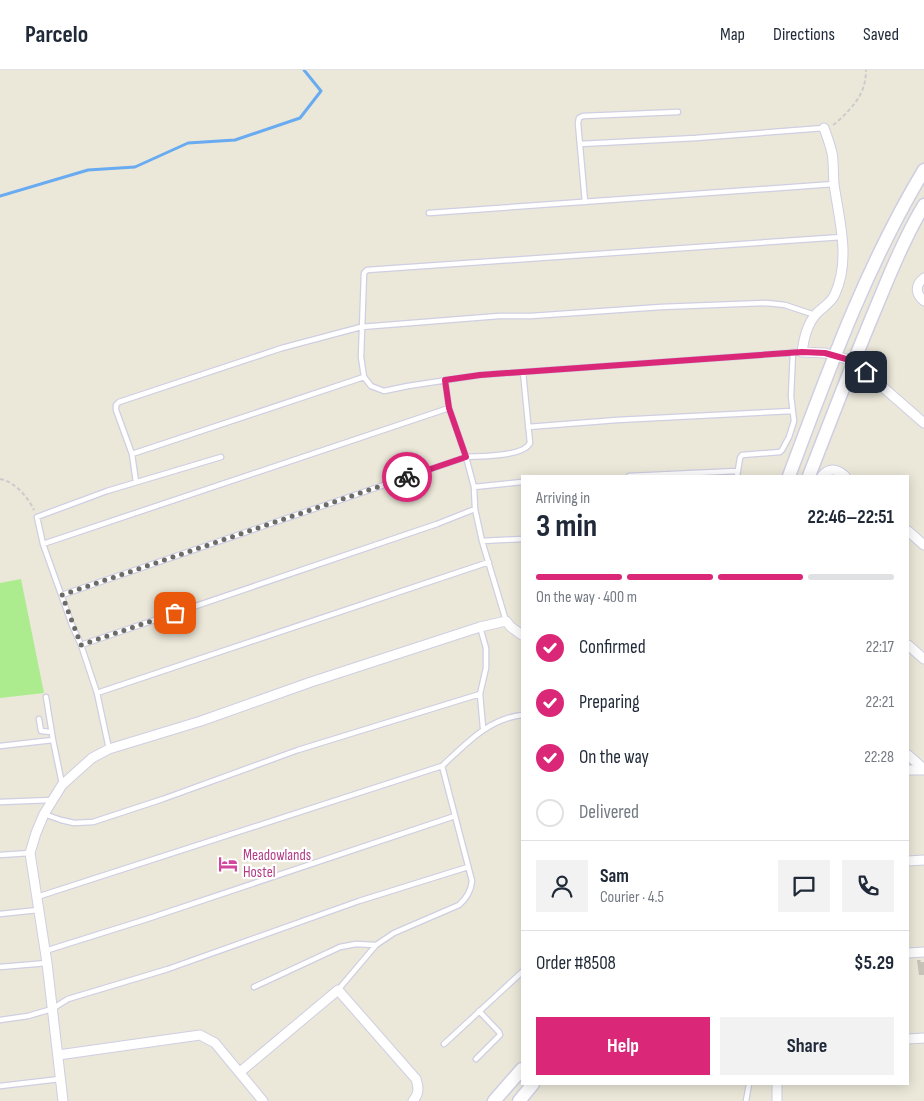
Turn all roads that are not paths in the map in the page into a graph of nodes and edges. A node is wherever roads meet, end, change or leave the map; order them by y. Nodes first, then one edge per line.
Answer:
1 (678, 112) dead end
2 (824, 128) joint
3 (580, 144) junction
4 (924, 170) edge
5 (834, 184) junction
6 (585, 202) junction
7 (924, 205) edge
8 (429, 213) dead end
9 (843, 237) junction
10 (924, 278) edge
11 (924, 301) edge
12 (815, 315) junction
13 (361, 327) junction
14 (798, 352) junction
15 (834, 355) junction
16 (853, 361) junction
17 (523, 372) junction
18 (364, 377) junction
19 (445, 380) junction
20 (449, 408) junction
21 (792, 411) junction
22 (924, 423) edge
23 (528, 428) junction
24 (132, 454) junction
25 (221, 457) dead end
26 (466, 457) junction
27 (738, 474) edge
28 (684, 475) edge
29 (789, 475) edge
30 (809, 475) edge
31 (823, 475) edge
32 (845, 475) edge
33 (136, 482) junction
34 (521, 482) edge
35 (474, 488) junction
36 (475, 509) junction
37 (909, 532) edge
38 (521, 538) edge
39 (482, 541) junction
40 (43, 544) junction
41 (924, 545) edge
42 (489, 562) junction
43 (62, 595) junction
44 (506, 620) junction
45 (480, 627) junction
46 (521, 634) edge
47 (81, 645) junction
48 (909, 646) edge
49 (924, 659) edge
50 (97, 693) junction
51 (480, 694) junction
52 (46, 697) dead end
53 (521, 715) edge
54 (39, 718) dead end
55 (483, 728) junction
56 (51, 732) junction
57 (52, 740) junction
58 (0, 746) edge
59 (109, 749) junction
60 (909, 755) edge
61 (442, 766) junction
62 (924, 769) edge
63 (909, 770) edge
64 (62, 784) junction
65 (52, 800) junction
66 (0, 802) edge
67 (44, 814) junction
68 (455, 816) junction
69 (30, 853) junction
70 (0, 855) edge
71 (924, 860) edge
72 (909, 861) edge
73 (468, 867) junction
74 (36, 896) junction
75 (38, 910) junction
76 (0, 914) edge
77 (376, 945) junction
78 (45, 951) junction
79 (924, 952) edge
80 (909, 953) edge
81 (47, 963) junction
82 (0, 967) edge
83 (521, 973) edge
84 (254, 988) dead end
85 (338, 990) junction
86 (52, 1009) junction
87 (480, 1011) junction
88 (0, 1020) edge
89 (924, 1038) edge
90 (909, 1039) edge
91 (444, 1044) dead end
92 (58, 1055) junction
93 (476, 1059) dead end
94 (521, 1070) edge
95 (240, 1072) junction
96 (60, 1079) junction
97 (532, 1085) edge
98 (749, 1085) edge
99 (777, 1085) edge
100 (0, 1086) edge
101 (63, 1101) edge
102 (263, 1101) edge
103 (413, 1101) edge
104 (494, 1101) edge
105 (519, 1101) edge
106 (746, 1101) edge
107 (777, 1101) edge

1 - 3 lane
2 - 3 lane
2 - 5 street
3 - 6 lane
4 - 15 main road
5 - 6 lane
5 - 9 street
6 - 8 lane
7 - 16 main road
9 - 12 street
9 - 13 lane
10 - 11 street
12 - 13 lane
12 - 14 street
13 - 18 lane
13 - 24 lane
14 - 15 street
14 - 17 lane
14 - 21 lane
15 - 16 street
15 - 29 main road
16 - 22 street
16 - 30 main road
17 - 19 lane
17 - 23 lane
18 - 19 lane
18 - 24 lane
19 - 20 lane
20 - 26 lane
20 - 40 lane
21 - 23 lane
21 - 27 lane
23 - 26 lane
24 - 33 lane
25 - 33 lane
26 - 35 lane
26 - 43 lane
27 - 28 lane
31 - 32 street
33 - 40 lane
34 - 35 lane
35 - 36 lane
36 - 39 lane
36 - 47 lane
37 - 41 street
38 - 39 lane
39 - 42 lane
40 - 43 lane
42 - 44 lane
42 - 50 lane
43 - 47 lane
44 - 45 street
44 - 46 street
45 - 51 lane
45 - 59 street
47 - 50 lane
48 - 49 street
50 - 59 lane
51 - 55 lane
51 - 67 lane
52 - 56 lane
53 - 55 lane
54 - 56 lane
55 - 61 lane
56 - 57 lane
57 - 58 lane
57 - 64 lane
59 - 64 street
60 - 62 street
61 - 68 lane
61 - 74 lane
62 - 63 street
64 - 65 street
65 - 66 lane
65 - 67 street
67 - 69 street
68 - 73 lane
68 - 78 lane
69 - 70 lane
69 - 74 street
71 - 72 street
73 - 77 lane
73 - 86 lane
74 - 75 street
75 - 76 lane
75 - 78 street
77 - 84 lane
77 - 85 lane
78 - 81 street
79 - 80 street
81 - 82 lane
81 - 86 street
83 - 87 lane
85 - 95 street
85 - 103 street
86 - 88 lane
86 - 92 street
87 - 91 lane
87 - 93 lane
89 - 90 street
92 - 95 street
92 - 96 street
94 - 104 main road
95 - 102 street
96 - 100 lane
96 - 101 street
97 - 105 main road
98 - 106 lane
99 - 107 street

